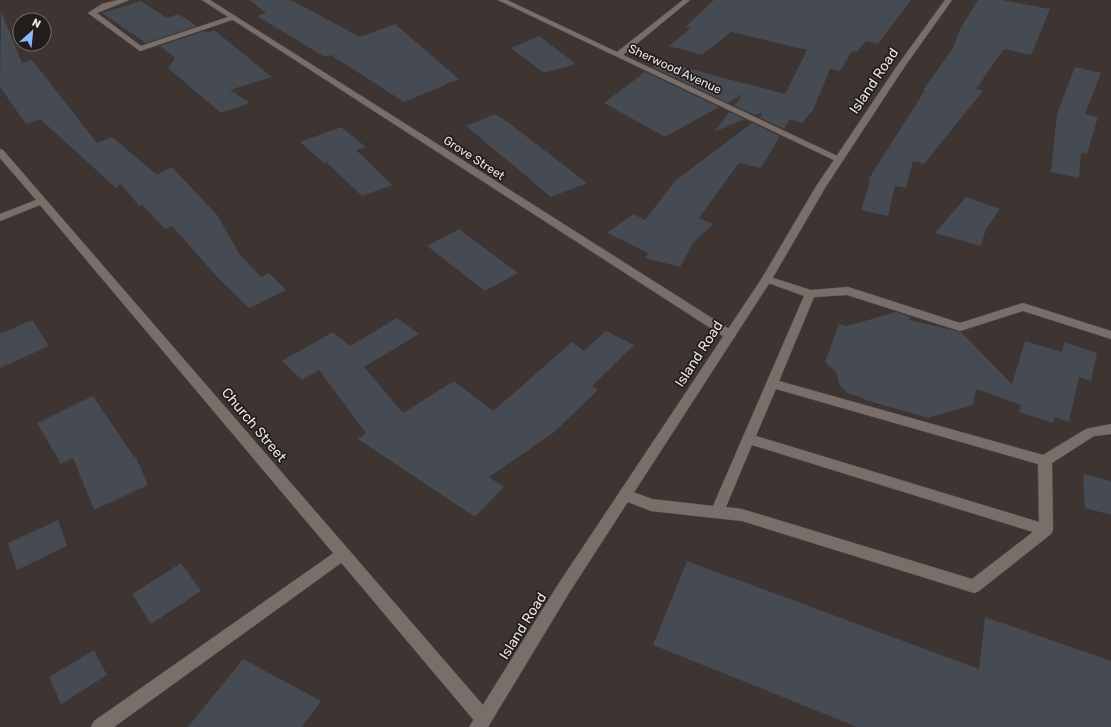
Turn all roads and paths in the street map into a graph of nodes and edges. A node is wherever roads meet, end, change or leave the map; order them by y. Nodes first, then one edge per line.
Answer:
1 (126, 0) edge
2 (205, 0) edge
3 (501, 0) edge
4 (688, 0) edge
5 (950, 0) edge
6 (234, 18) junction
7 (618, 55) junction
8 (0, 152) edge
9 (839, 159) junction
10 (42, 202) junction
11 (0, 218) edge
12 (767, 279) junction
13 (810, 294) junction
14 (730, 335) junction
15 (1111, 335) edge
16 (773, 384) junction
17 (1111, 429) edge
18 (749, 439) junction
19 (1045, 461) junction
20 (625, 495) junction
21 (717, 512) junction
22 (1046, 530) junction
23 (343, 554) junction
24 (481, 723) edge
25 (100, 727) edge

1 - 6 street
2 - 6 street, Grove Street
3 - 7 street, Sherwood Avenue
4 - 7 street
5 - 9 street, Island Road
6 - 14 street, Grove Street
7 - 9 street, Sherwood Avenue
8 - 10 street, Church Street
9 - 12 street, Island Road
10 - 11 street
10 - 23 street, Church Street
12 - 13 street
12 - 14 street, Island Road
13 - 15 street
13 - 16 street
14 - 20 street, Island Road
16 - 18 street
16 - 19 street
17 - 19 street
18 - 21 street
18 - 22 street
19 - 22 street
20 - 21 street
20 - 24 street, Island Road
21 - 22 street
23 - 24 street, Church Street
23 - 25 street

